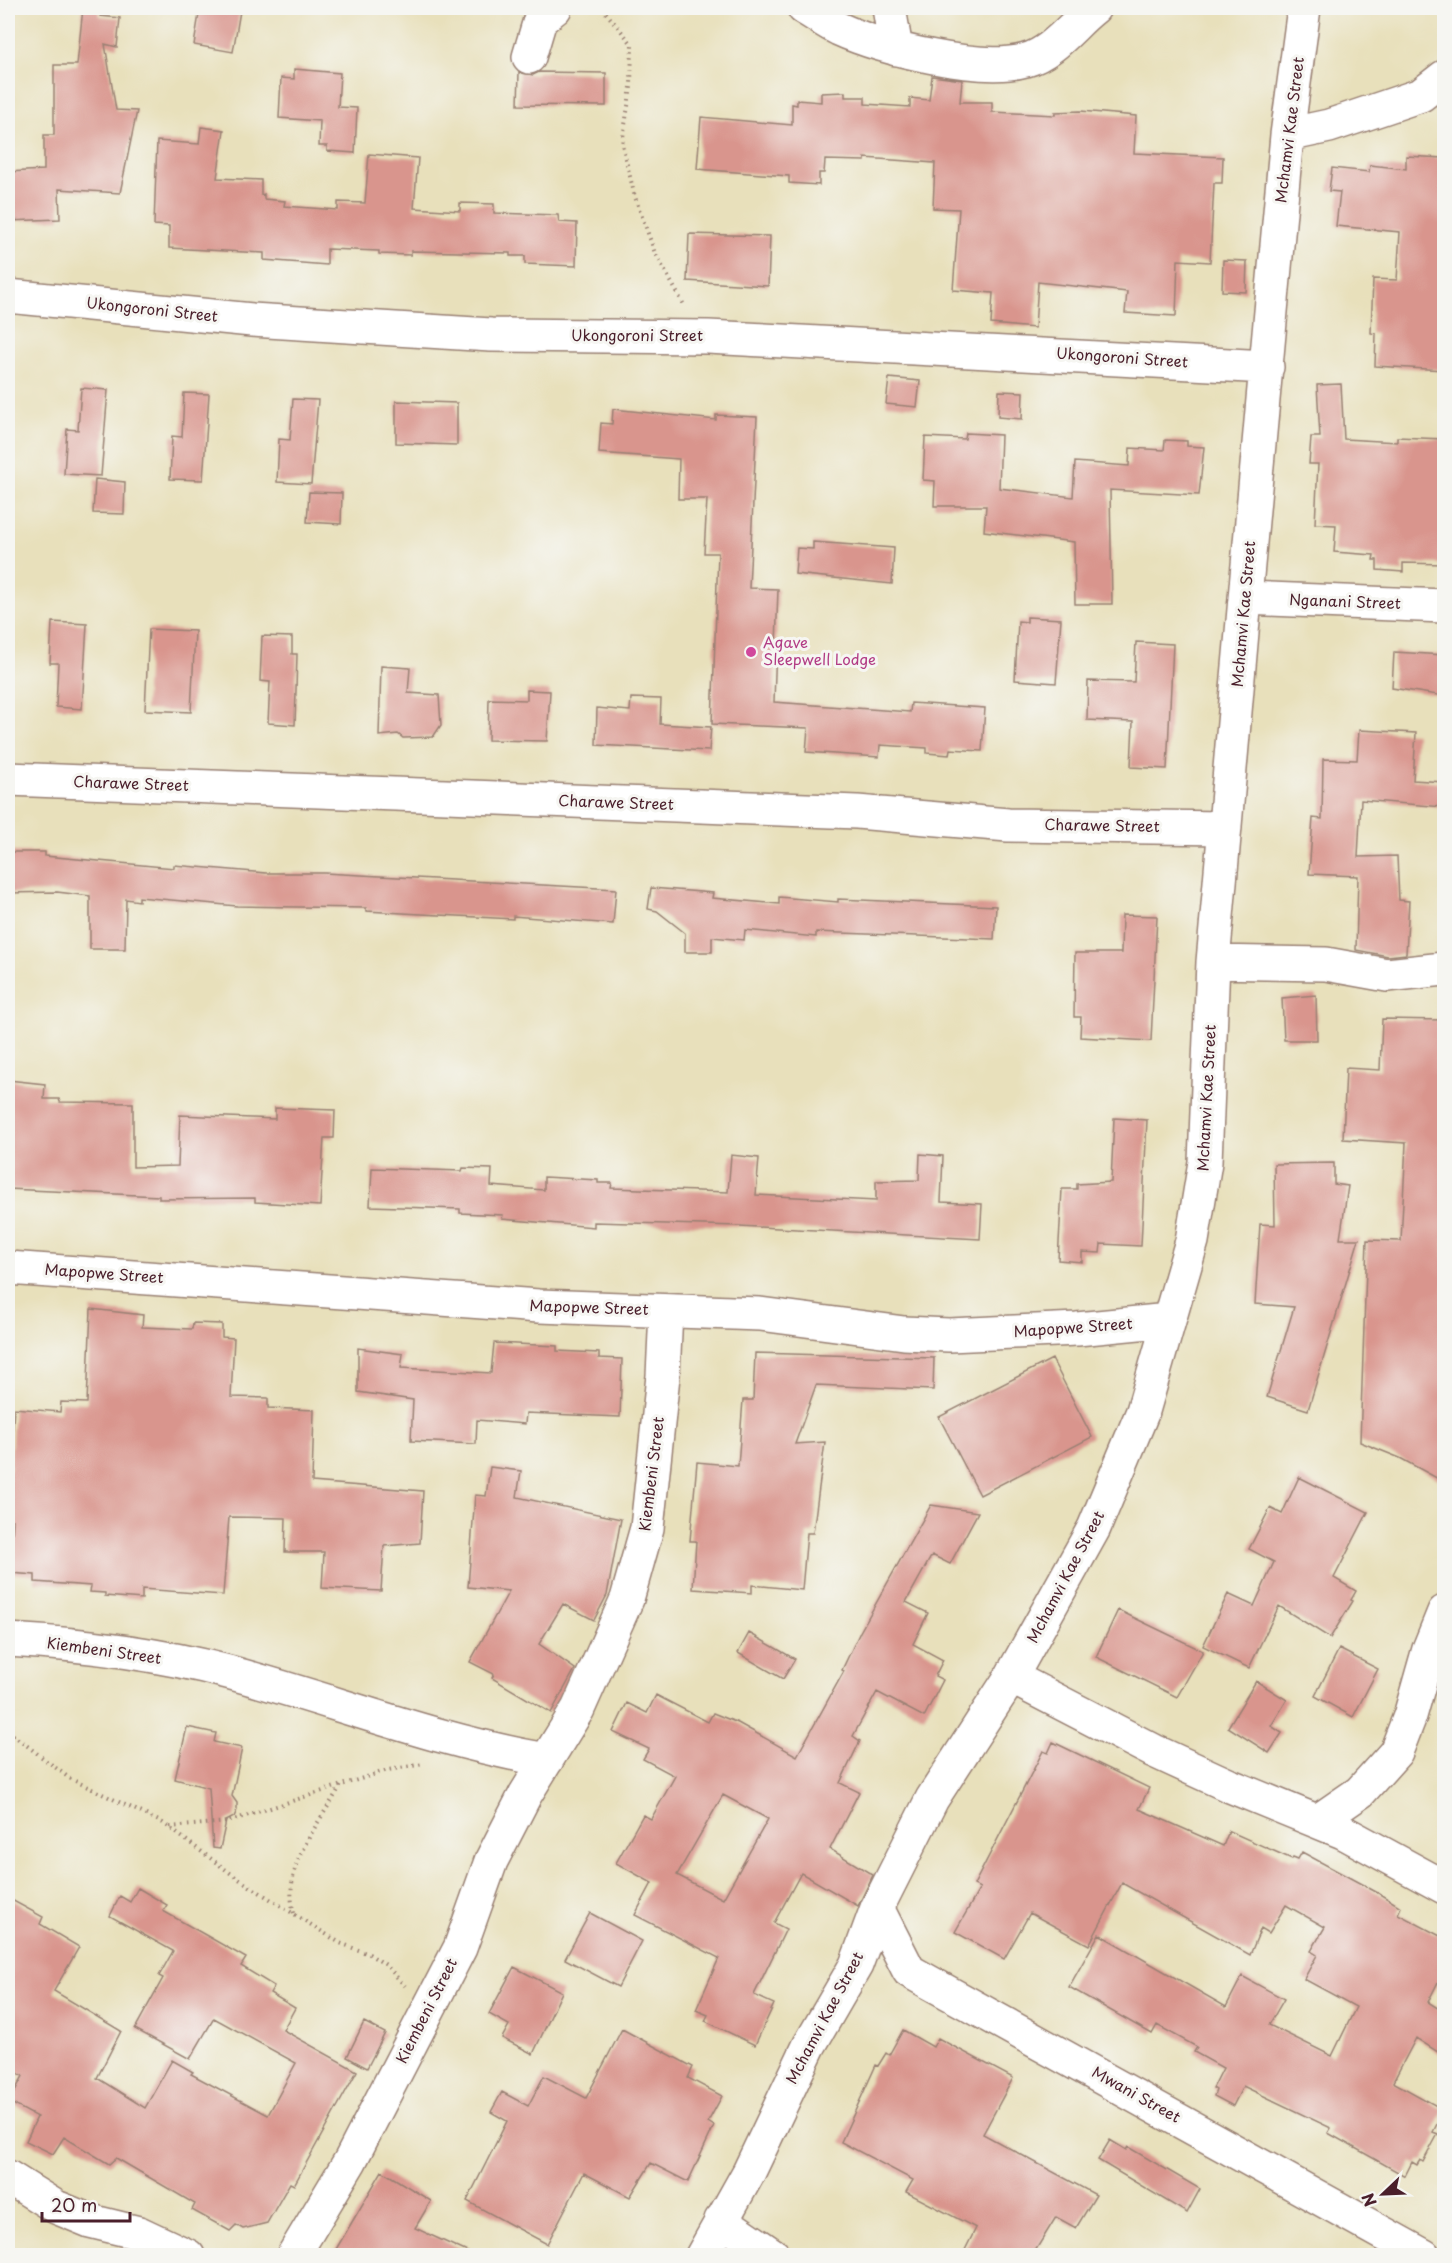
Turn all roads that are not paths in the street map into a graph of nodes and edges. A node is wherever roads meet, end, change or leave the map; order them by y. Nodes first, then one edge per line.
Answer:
1 (555, 8) edge
2 (804, 8) edge
3 (889, 8) edge
4 (1094, 8) edge
5 (1304, 8) edge
6 (896, 49) junction
7 (529, 57) dead end
8 (1444, 77) edge
9 (1287, 135) junction
10 (8, 296) edge
11 (1267, 367) junction
12 (1245, 598) junction
13 (1444, 606) edge
14 (8, 779) edge
15 (1225, 828) junction
16 (1213, 962) junction
17 (1444, 969) edge
18 (8, 1268) edge
19 (666, 1311) junction
20 (1169, 1320) junction
21 (1444, 1612) edge
22 (8, 1640) edge
23 (1011, 1677) junction
24 (547, 1760) junction
25 (1317, 1821) junction
26 (1444, 1887) edge
27 (876, 1908) junction
28 (8, 2178) edge
29 (721, 2220) junction
30 (188, 2256) edge
31 (293, 2256) edge
32 (702, 2256) edge
33 (774, 2256) edge
34 (1424, 2256) edge

1 - 7 street
2 - 6 street
3 - 6 street
4 - 6 street
5 - 9 street, Mchamvi Kae Street
8 - 9 street
9 - 11 street, Mchamvi Kae Street
10 - 11 street, Ukongoroni Street
11 - 12 street, Mchamvi Kae Street
12 - 13 street, Nganani Street
12 - 15 street, Mchamvi Kae Street
14 - 15 street, Charawe Street
15 - 16 street, Mchamvi Kae Street
16 - 17 street
16 - 20 street, Mchamvi Kae Street
18 - 19 street, Mapopwe Street
19 - 20 street, Mapopwe Street
19 - 24 street, Kiembeni Street
20 - 23 street, Mchamvi Kae Street
21 - 25 street
22 - 24 street, Kiembeni Street
23 - 25 street
23 - 27 street, Mchamvi Kae Street
24 - 31 street, Kiembeni Street
25 - 26 street
27 - 29 street, Mchamvi Kae Street
27 - 34 street, Mwani Street
28 - 30 street
29 - 32 street, Mchamvi Kae Street
29 - 33 street

